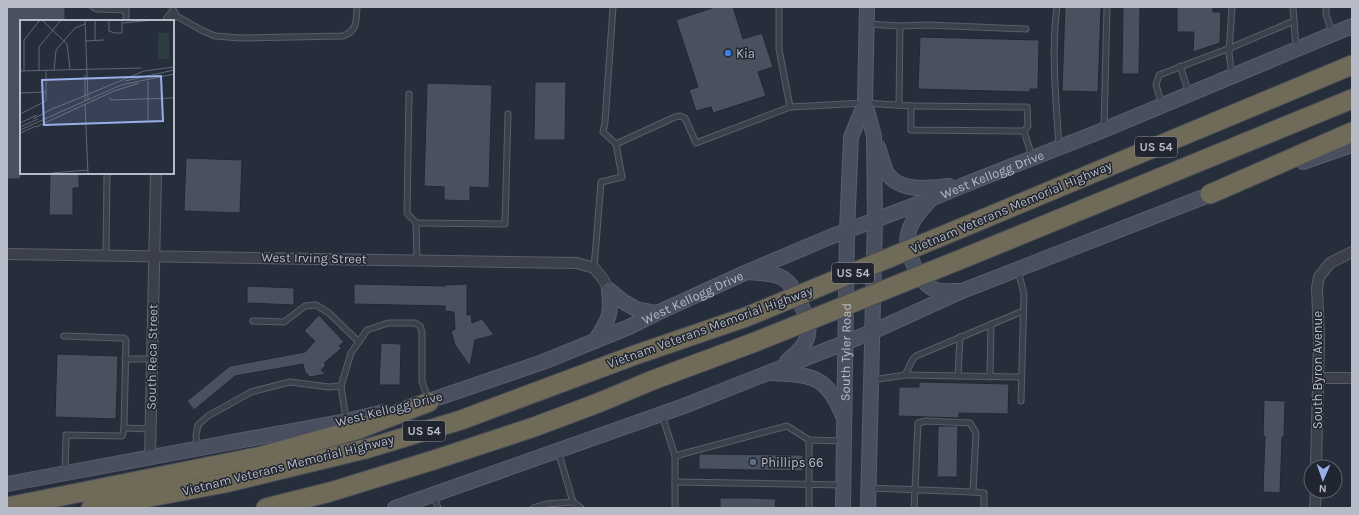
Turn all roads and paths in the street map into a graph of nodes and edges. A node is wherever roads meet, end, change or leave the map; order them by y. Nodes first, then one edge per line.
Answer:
1 (93, 7) edge
2 (357, 7) edge
3 (613, 7) edge
4 (780, 7) edge
5 (867, 7) edge
6 (1057, 7) edge
7 (1107, 7) edge
8 (1232, 7) edge
9 (1292, 7) edge
10 (1326, 7) edge
11 (126, 8) edge
12 (171, 14) edge
13 (126, 20) edge
14 (1294, 21) junction
15 (866, 24) junction
16 (900, 26) junction
17 (1352, 26) edge
18 (1026, 29) dead end
19 (1332, 34) junction
20 (1230, 48) junction
21 (1296, 49) junction
22 (1352, 65) edge
23 (1180, 66) junction
24 (1232, 76) junction
25 (409, 94) dead end
26 (1189, 94) junction
27 (1352, 99) edge
28 (865, 103) junction
29 (899, 105) junction
30 (1162, 105) junction
31 (911, 106) junction
32 (790, 107) junction
33 (508, 114) dead end
34 (1104, 129) junction
35 (1024, 131) junction
36 (1352, 132) edge
37 (874, 136) junction
38 (616, 144) junction
39 (1352, 145) edge
40 (1059, 147) junction
41 (1032, 158) junction
42 (107, 174) edge
43 (156, 174) edge
44 (964, 185) junction
45 (1210, 194) junction
46 (931, 199) junction
47 (875, 220) junction
48 (416, 223) junction
49 (847, 230) junction
50 (1352, 252) edge
51 (7, 254) edge
52 (106, 255) junction
53 (154, 256) junction
54 (417, 260) junction
55 (594, 268) junction
56 (1018, 269) junction
57 (747, 272) junction
58 (609, 290) junction
59 (962, 291) junction
60 (1023, 311) junction
61 (657, 312) junction
62 (253, 321) dead end
63 (991, 324) junction
64 (872, 332) junction
65 (64, 336) dead end
66 (960, 337) junction
67 (595, 341) junction
68 (359, 342) junction
69 (845, 342) junction
70 (125, 358) junction
71 (152, 359) junction
72 (772, 370) junction
73 (905, 375) junction
74 (958, 376) junction
75 (990, 377) junction
76 (1021, 377) junction
77 (1318, 378) junction
78 (1352, 378) edge
79 (870, 380) junction
80 (341, 386) junction
81 (1021, 401) dead end
82 (429, 402) junction
83 (662, 414) junction
84 (844, 419) junction
85 (346, 421) junction
86 (124, 428) junction
87 (150, 429) junction
88 (809, 440) junction
89 (844, 441) junction
90 (197, 448) junction
91 (558, 451) junction
92 (675, 456) junction
93 (150, 458) junction
94 (1316, 459) edge
95 (65, 474) junction
96 (675, 482) junction
97 (7, 484) edge
98 (809, 485) junction
99 (843, 485) junction
100 (868, 488) junction
101 (915, 489) junction
102 (973, 492) junction
103 (434, 494) junction
104 (574, 502) junction
105 (7, 506) edge
106 (546, 506) edge
107 (91, 508) edge
108 (266, 508) edge
109 (394, 508) edge
110 (438, 508) edge
111 (533, 508) edge
112 (581, 508) edge
113 (675, 508) edge
114 (809, 508) edge
115 (843, 508) edge
116 (868, 508) edge
117 (914, 508) edge
118 (984, 508) edge

1 - 11 lane
2 - 12 lane
3 - 38 lane
4 - 32 lane
5 - 15 main road, South Tyler Road
6 - 40 lane
7 - 34 lane
8 - 20 lane
9 - 14 lane
10 - 19 lane
11 - 13 lane
14 - 20 lane
14 - 21 lane
15 - 16 lane
15 - 28 main road, South Tyler Road
16 - 18 lane
16 - 29 lane
17 - 19 main road, West Kellogg Drive
19 - 21 main road, West Kellogg Drive
20 - 23 lane
20 - 24 lane
21 - 24 main road, West Kellogg Drive
22 - 107 highway, Vietnam Veterans Memorial Highway / US 54, bridge
23 - 26 lane
23 - 30 lane
24 - 26 main road, West Kellogg Drive
25 - 48 lane
26 - 30 main road, West Kellogg Drive
27 - 108 highway, Vietnam Veterans Memorial Highway / US 54, bridge
28 - 29 lane
28 - 32 lane
28 - 37 main road, South Tyler Road
28 - 49 main road, South Tyler Road
29 - 31 lane
30 - 34 main road, West Kellogg Drive
31 - 35 lane
31 - 35 lane
32 - 38 lane
33 - 48 lane
34 - 40 main road, West Kellogg Drive
35 - 41 lane
36 - 45 highway
37 - 44 main road
37 - 47 main road, South Tyler Road
38 - 55 lane
39 - 45 main road
40 - 41 main road, West Kellogg Drive
41 - 44 main road, West Kellogg Drive
42 - 52 lane
43 - 53 street, South Reca Street
44 - 46 main road, West Kellogg Drive
45 - 56 main road
46 - 47 main road, West Kellogg Drive
46 - 59 main road
47 - 49 main road, West Kellogg Drive
47 - 64 main road, South Tyler Road
48 - 54 lane
49 - 57 main road, West Kellogg Drive
49 - 69 main road, South Tyler Road
50 - 77 street, South Byron Avenue
51 - 52 street, West Irving Street
52 - 53 street, West Irving Street
53 - 54 street, West Irving Street
53 - 71 street, South Reca Street
54 - 55 street, West Irving Street
55 - 58 street
56 - 59 main road
56 - 60 lane
57 - 61 main road, West Kellogg Drive
57 - 72 main road
58 - 61 main road
58 - 67 main road
59 - 64 main road
60 - 63 lane
60 - 76 lane
61 - 67 main road, West Kellogg Drive
62 - 68 lane
63 - 66 lane
63 - 75 lane
64 - 69 main road
64 - 79 main road, South Tyler Road
65 - 70 lane
66 - 73 lane
66 - 74 lane
67 - 82 main road, West Kellogg Drive
68 - 80 lane
68 - 82 lane
69 - 72 main road
69 - 84 main road, South Tyler Road
70 - 71 lane
70 - 86 lane
71 - 87 street, South Reca Street
72 - 83 main road
72 - 84 main road
73 - 74 lane
73 - 79 lane
74 - 75 lane
75 - 76 lane
76 - 81 lane
77 - 78 street
77 - 94 street, South Byron Avenue
79 - 100 main road, South Tyler Road
80 - 85 lane
80 - 90 lane
82 - 85 main road, West Kellogg Drive
82 - 105 highway
83 - 91 main road
83 - 92 lane
84 - 89 main road, South Tyler Road
85 - 90 main road, West Kellogg Drive
86 - 87 lane
86 - 95 lane
87 - 93 street, South Reca Street
88 - 89 lane
88 - 92 lane
88 - 98 lane
89 - 99 main road, South Tyler Road
90 - 93 main road, West Kellogg Drive
91 - 103 main road
91 - 104 lane
92 - 96 lane
93 - 95 main road, West Kellogg Drive
95 - 97 main road, West Kellogg Drive
96 - 98 lane
96 - 113 lane
98 - 99 lane
98 - 114 lane
99 - 115 main road, South Tyler Road
100 - 101 lane
100 - 116 main road, South Tyler Road
101 - 102 lane
101 - 102 lane
101 - 117 lane
102 - 118 lane
103 - 109 main road
103 - 110 lane
104 - 106 lane
104 - 112 lane
106 - 111 lane

